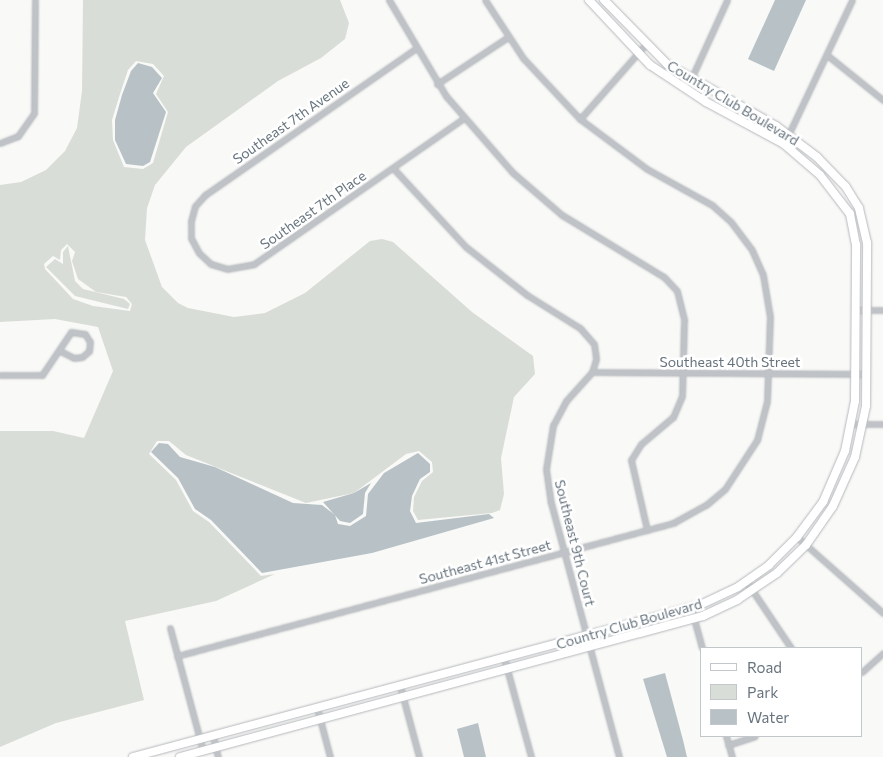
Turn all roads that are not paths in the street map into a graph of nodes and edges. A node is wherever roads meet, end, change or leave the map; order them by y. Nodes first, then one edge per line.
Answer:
1 (36, 0) edge
2 (389, 0) edge
3 (485, 0) edge
4 (589, 0) edge
5 (604, 0) edge
6 (727, 0) edge
7 (852, 0) edge
8 (508, 37) junction
9 (645, 45) junction
10 (415, 49) junction
11 (638, 54) junction
12 (827, 55) junction
13 (691, 80) junction
14 (437, 84) junction
15 (686, 90) junction
16 (883, 100) edge
17 (463, 119) junction
18 (580, 119) junction
19 (789, 135) junction
20 (0, 143) edge
21 (784, 144) junction
22 (393, 168) junction
23 (191, 221) joint
24 (856, 310) junction
25 (867, 310) junction
26 (883, 310) edge
27 (60, 351) junction
28 (592, 372) junction
29 (683, 373) junction
30 (769, 373) junction
31 (856, 374) junction
32 (867, 374) junction
33 (0, 375) edge
34 (852, 424) junction
35 (864, 424) junction
36 (883, 424) edge
37 (647, 530) junction
38 (798, 537) junction
39 (806, 545) junction
40 (564, 552) junction
41 (746, 581) junction
42 (752, 591) junction
43 (691, 608) junction
44 (883, 612) edge
45 (694, 619) junction
46 (170, 628) dead end
47 (587, 636) junction
48 (589, 646) junction
49 (702, 647) edge
50 (790, 647) edge
51 (883, 652) edge
52 (177, 656) junction
53 (504, 658) junction
54 (507, 669) junction
55 (863, 671) edge
56 (400, 686) junction
57 (402, 697) junction
58 (316, 708) junction
59 (320, 719) junction
60 (213, 736) junction
61 (726, 737) edge
62 (752, 737) edge
63 (200, 740) junction
64 (728, 745) junction
65 (216, 747) junction
66 (203, 751) junction
67 (133, 757) edge
68 (180, 757) edge
69 (218, 757) edge
70 (330, 757) edge
71 (418, 757) edge
72 (531, 757) edge
73 (619, 757) edge
74 (732, 757) edge

1 - 20 street
2 - 10 street
3 - 8 street, Southeast 41st Street
4 - 11 main road, Country Club Boulevard
5 - 9 main road, Country Club Boulevard
6 - 13 street
7 - 12 street
8 - 14 street
8 - 18 street, Southeast 41st Street
9 - 11 street
9 - 13 main road, Country Club Boulevard
10 - 14 street
10 - 23 street, Southeast 7th Avenue
11 - 15 main road, Country Club Boulevard
11 - 18 street
12 - 16 street
12 - 19 street
13 - 15 street
13 - 19 main road, Country Club Boulevard
14 - 17 street
15 - 21 main road, Country Club Boulevard
17 - 22 street, Southeast 7th Place
17 - 29 street
18 - 30 street, Southeast 41st Street
19 - 21 street
19 - 25 main road, Country Club Boulevard
21 - 24 main road, Country Club Boulevard
22 - 23 street, Southeast 7th Place
22 - 28 street
24 - 25 street
24 - 31 main road, Country Club Boulevard
25 - 26 street
25 - 32 main road, Country Club Boulevard
27 - 27 street
27 - 33 street
28 - 29 street, Southeast 40th Street
28 - 40 street, Southeast 9th Court
29 - 30 street, Southeast 40th Street
29 - 37 street
30 - 31 street, Southeast 40th Street
30 - 37 street, Southeast 41st Street
31 - 32 street, Southeast 40th Street
31 - 34 main road, Country Club Boulevard
32 - 35 main road, Country Club Boulevard
34 - 35 street
34 - 38 main road, Country Club Boulevard
35 - 36 street
35 - 39 main road, Country Club Boulevard
37 - 40 street, Southeast 41st Street
38 - 39 street
38 - 41 main road, Country Club Boulevard
39 - 42 main road, Country Club Boulevard
39 - 44 street
40 - 47 street, Southeast 9th Court
40 - 52 street, Southeast 41st Street
41 - 42 street
41 - 43 main road, Country Club Boulevard
42 - 45 main road, Country Club Boulevard
42 - 50 street
43 - 45 street
43 - 47 main road, Country Club Boulevard
45 - 48 main road, Country Club Boulevard
45 - 49 street
46 - 52 street
47 - 48 street, Southeast 9th Court
47 - 53 main road, Country Club Boulevard
48 - 54 main road, Country Club Boulevard
48 - 73 street, Southeast 9th Court
51 - 55 street
52 - 63 street
53 - 54 street
53 - 56 main road, Country Club Boulevard
54 - 57 main road, Country Club Boulevard
54 - 72 street
56 - 57 street
56 - 58 main road, Country Club Boulevard
57 - 59 main road, Country Club Boulevard
57 - 71 street
58 - 59 street
58 - 60 main road, Country Club Boulevard
59 - 65 main road, Country Club Boulevard
59 - 70 street
60 - 63 main road, Country Club Boulevard
60 - 65 street
61 - 64 street
62 - 64 street
63 - 66 street
63 - 67 main road, Country Club Boulevard
64 - 74 street
65 - 66 main road, Country Club Boulevard
65 - 69 street
66 - 68 main road, Country Club Boulevard

